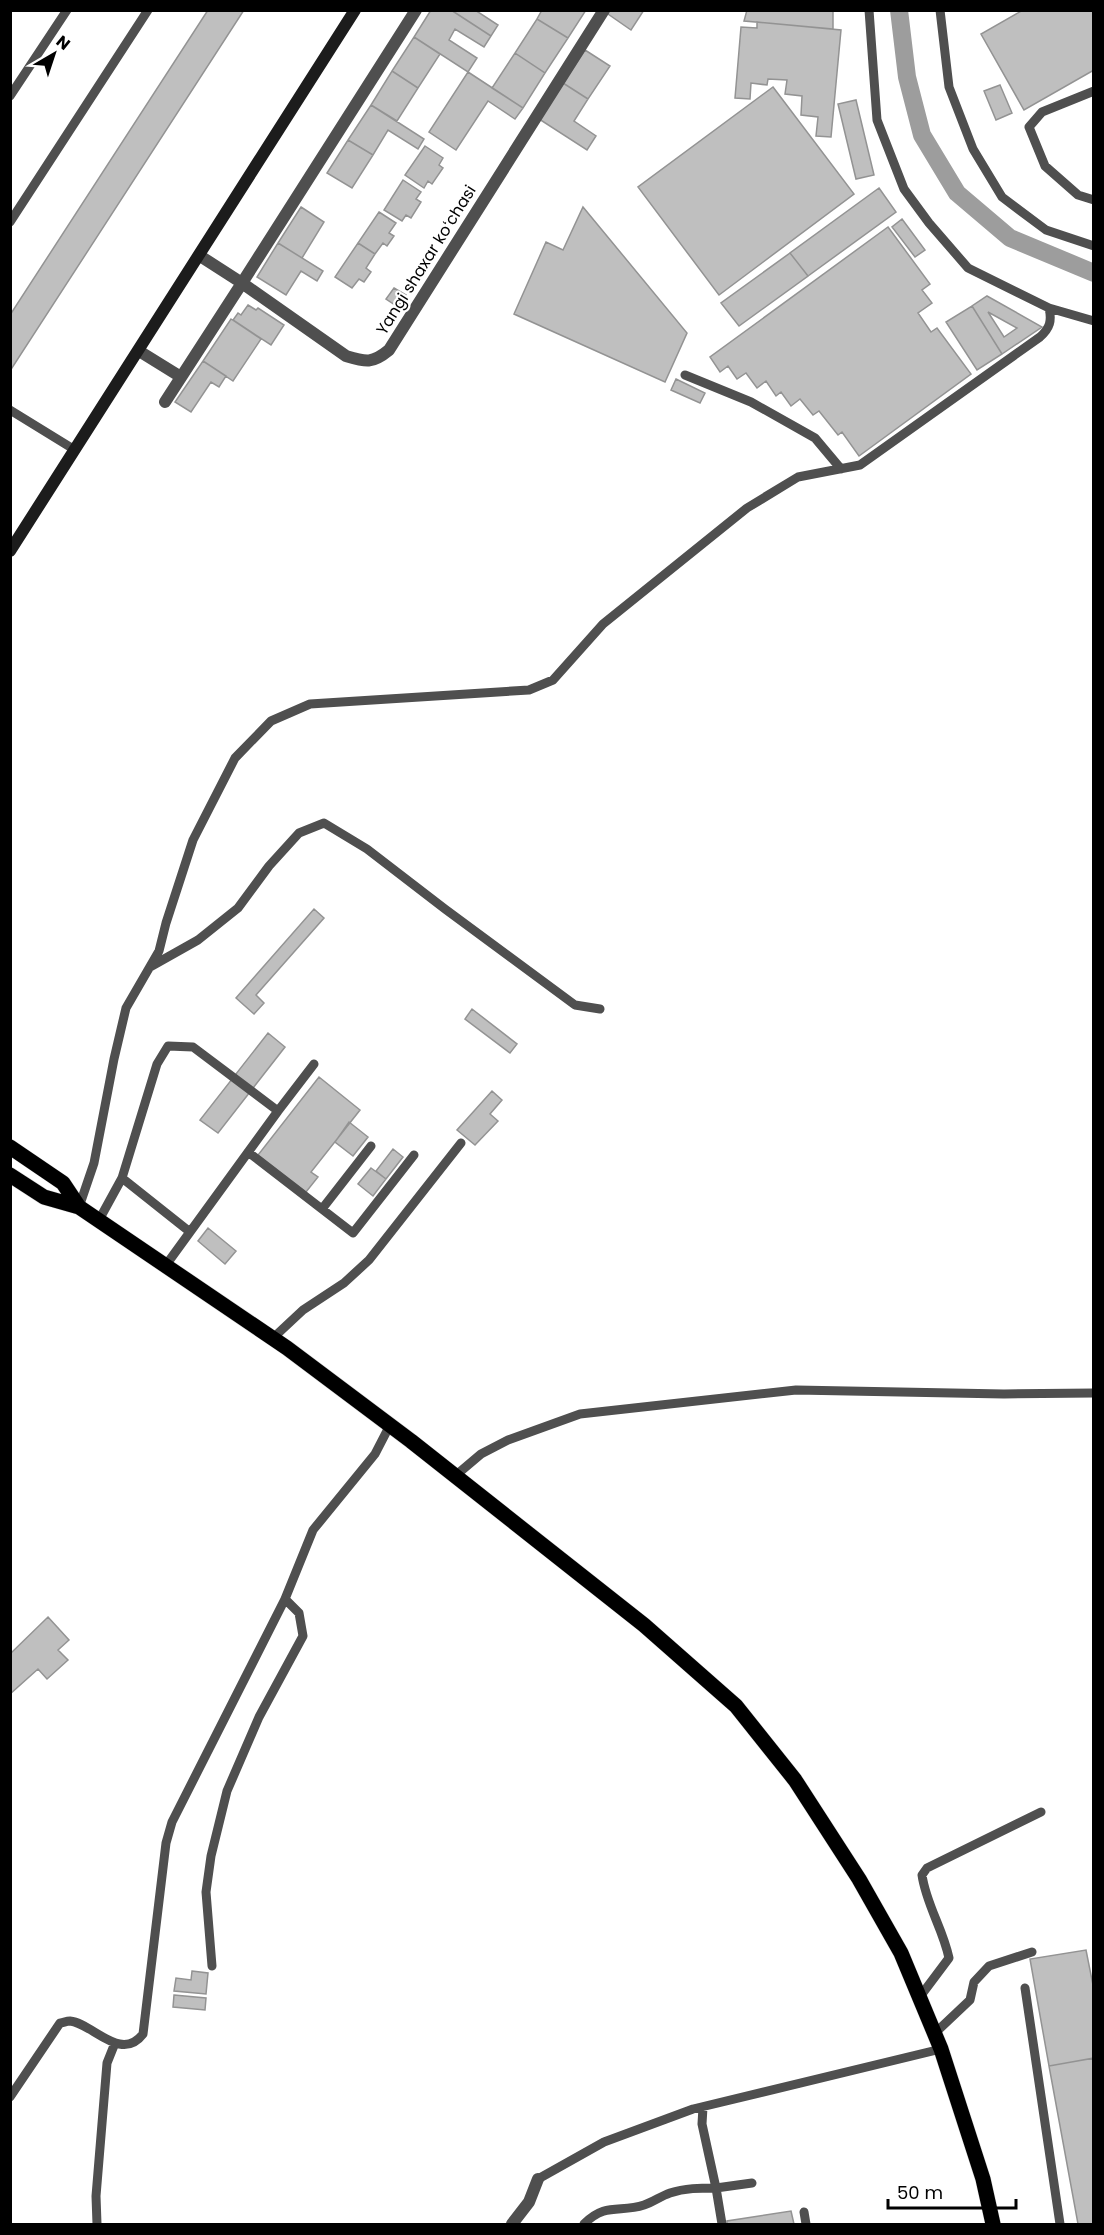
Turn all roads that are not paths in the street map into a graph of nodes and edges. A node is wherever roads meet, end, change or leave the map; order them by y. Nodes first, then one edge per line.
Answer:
1 (67, 10) edge
2 (148, 10) edge
3 (355, 10) edge
4 (416, 10) edge
5 (604, 10) edge
6 (869, 10) edge
7 (940, 10) edge
8 (1094, 91) edge
9 (10, 96) edge
10 (1094, 200) edge
11 (10, 222) edge
12 (1094, 246) edge
13 (200, 256) junction
14 (242, 284) junction
15 (1049, 308) junction
16 (1094, 321) edge
17 (139, 351) junction
18 (685, 375) dead end
19 (181, 377) junction
20 (165, 402) dead end
21 (10, 410) edge
22 (75, 450) junction
23 (841, 469) junction
24 (10, 551) edge
25 (150, 967) junction
26 (600, 1009) dead end
27 (314, 1064) dead end
28 (278, 1111) junction
29 (461, 1143) dead end
30 (371, 1146) dead end
31 (10, 1147) edge
32 (248, 1152) junction
33 (414, 1155) dead end
34 (10, 1174) edge
35 (122, 1178) junction
36 (79, 1207) junction
37 (322, 1209) junction
38 (99, 1220) junction
39 (190, 1232) junction
40 (166, 1264) junction
41 (273, 1338) junction
42 (1094, 1393) edge
43 (390, 1425) junction
44 (455, 1476) junction
45 (285, 1599) junction
46 (1041, 1812) dead end
47 (1032, 1952) dead end
48 (212, 1966) dead end
49 (1025, 1988) dead end
50 (919, 1998) junction
51 (934, 2034) junction
52 (115, 2043) junction
53 (940, 2049) junction
54 (10, 2097) edge
55 (703, 2107) junction
56 (538, 2179) joint
57 (752, 2183) dead end
58 (716, 2188) junction
59 (804, 2212) dead end
60 (97, 2224) edge
61 (512, 2224) edge
62 (584, 2224) edge
63 (722, 2224) edge
64 (806, 2224) edge
65 (993, 2224) edge
66 (1060, 2224) edge

1 - 9 lane
2 - 11 lane
3 - 13 main road
4 - 14 street
5 - 14 street, Yangi shaxar koʻchasi
6 - 15 lane
7 - 12 lane
8 - 10 lane
13 - 14 street, Yangi shaxar koʻchasi
13 - 17 main road
14 - 19 street
15 - 16 lane
15 - 23 lane
17 - 19 street
17 - 22 main road
18 - 23 lane
19 - 20 street
21 - 22 lane
22 - 24 main road
23 - 25 lane
25 - 26 lane
25 - 36 lane
27 - 28 lane
28 - 32 lane
28 - 35 lane
29 - 41 lane
30 - 37 lane
31 - 36 main road
32 - 37 lane
32 - 39 lane
33 - 37 lane
34 - 36 main road
35 - 38 lane
35 - 39 lane
36 - 38 main road
38 - 40 main road
39 - 40 lane
40 - 41 main road
41 - 43 main road
42 - 44 lane
43 - 44 main road
43 - 45 lane
44 - 50 main road
45 - 48 lane
45 - 52 lane
46 - 50 lane
47 - 51 lane
49 - 66 lane
50 - 51 main road
51 - 53 main road
52 - 54 lane
52 - 60 lane
53 - 55 lane
53 - 65 main road
55 - 56 lane
55 - 58 lane
56 - 61 street
57 - 58 lane
58 - 62 lane
58 - 63 lane
59 - 64 lane

